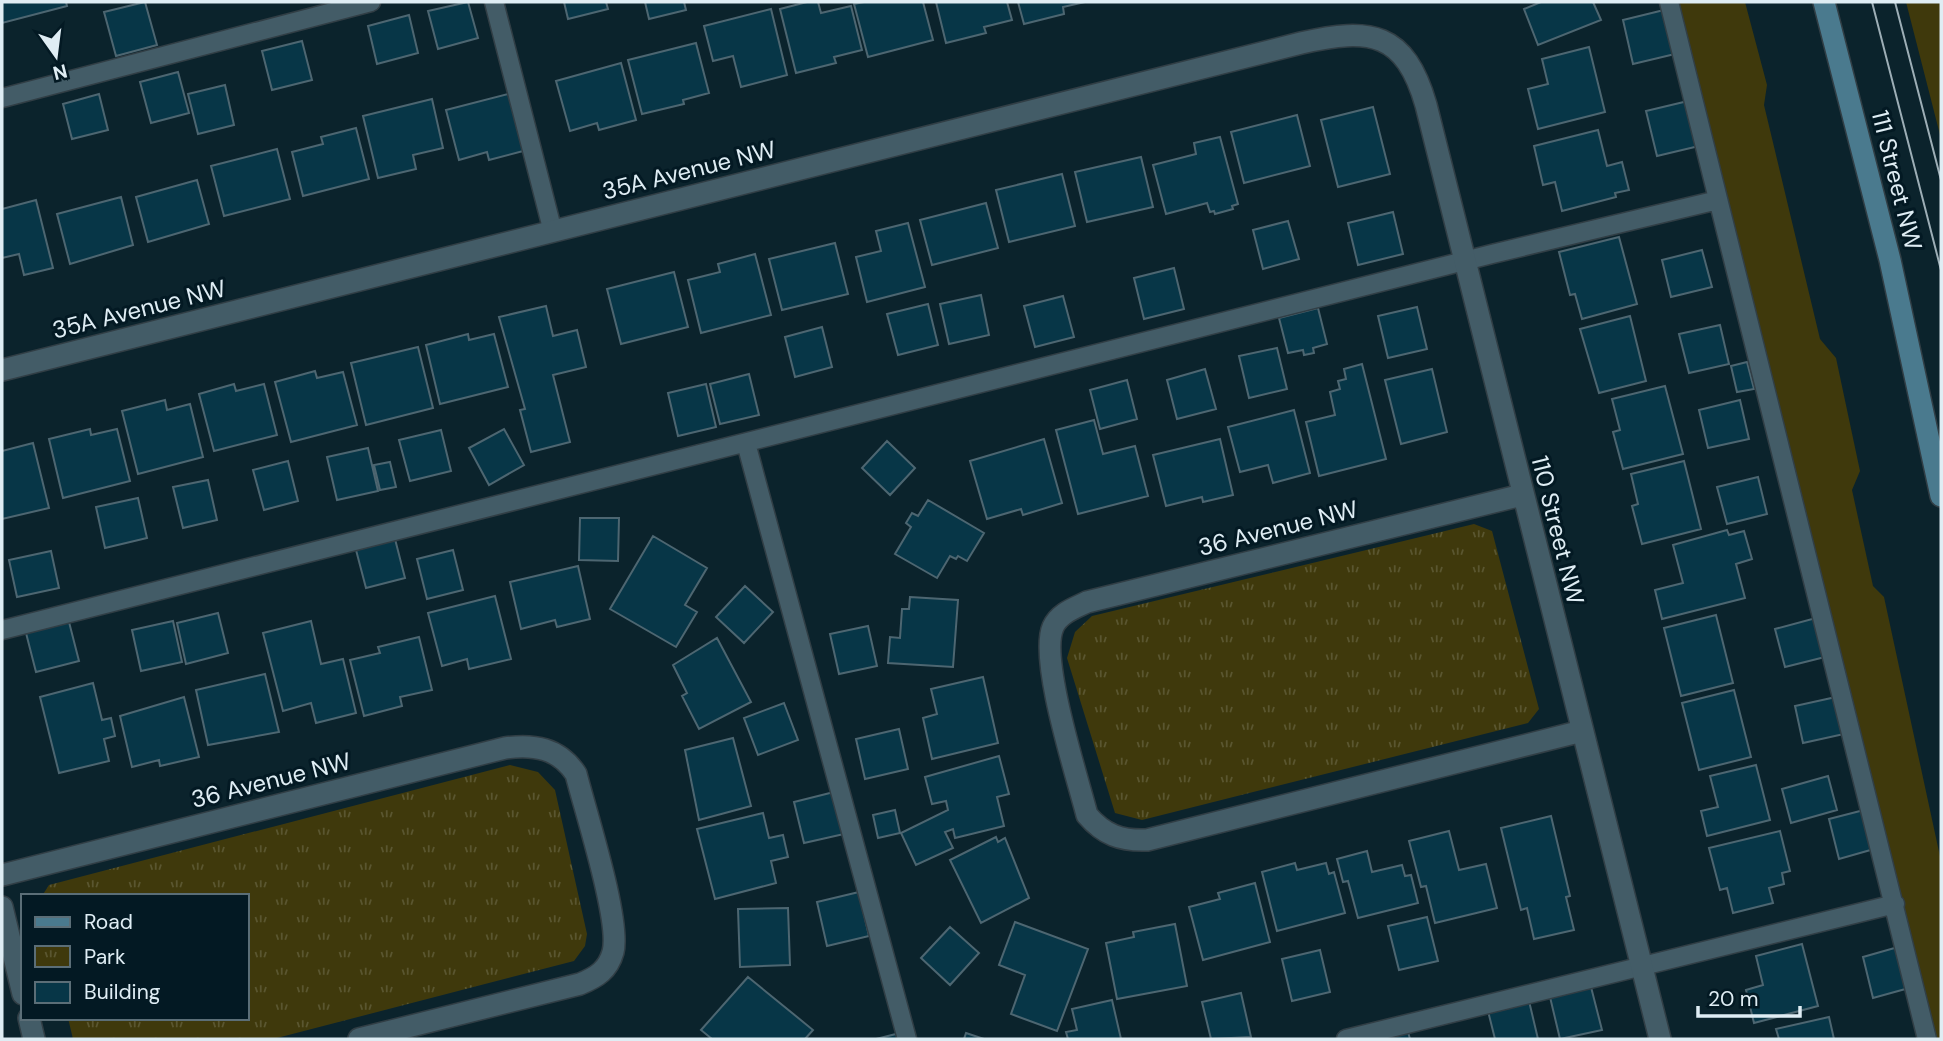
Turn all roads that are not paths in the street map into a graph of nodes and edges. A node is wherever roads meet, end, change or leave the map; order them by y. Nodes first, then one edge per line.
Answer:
1 (371, 2) edge
2 (494, 2) edge
3 (1669, 2) edge
4 (1824, 2) edge
5 (1389, 43) joint
6 (2, 98) edge
7 (1718, 200) junction
8 (553, 232) junction
9 (1465, 262) junction
10 (2, 370) edge
11 (746, 443) junction
12 (1522, 495) junction
13 (1941, 496) edge
14 (2, 630) edge
15 (1582, 732) junction
16 (2, 875) edge
17 (1895, 904) junction
18 (2, 907) edge
19 (1642, 966) junction
20 (21, 986) edge
21 (29, 1020) edge
22 (34, 1039) edge
23 (359, 1039) edge
24 (907, 1039) edge
25 (1346, 1039) edge
26 (1660, 1039) edge
27 (1927, 1039) edge

1 - 6 lane
2 - 8 lane
3 - 7 lane
4 - 13 main road, 111 Street NW
5 - 8 street, 35A Avenue NW
5 - 9 street, 110 Street NW
7 - 9 lane
7 - 17 lane
8 - 10 street, 35A Avenue NW
9 - 11 lane
9 - 12 street, 110 Street NW
11 - 14 lane
11 - 24 lane
12 - 15 street, 110 Street NW
12 - 15 street, 36 Avenue NW
15 - 19 street, 110 Street NW
16 - 23 street, 36 Avenue NW
17 - 19 lane
17 - 27 lane
18 - 20 street
19 - 25 lane
19 - 26 street, 110 Street NW
21 - 22 street

